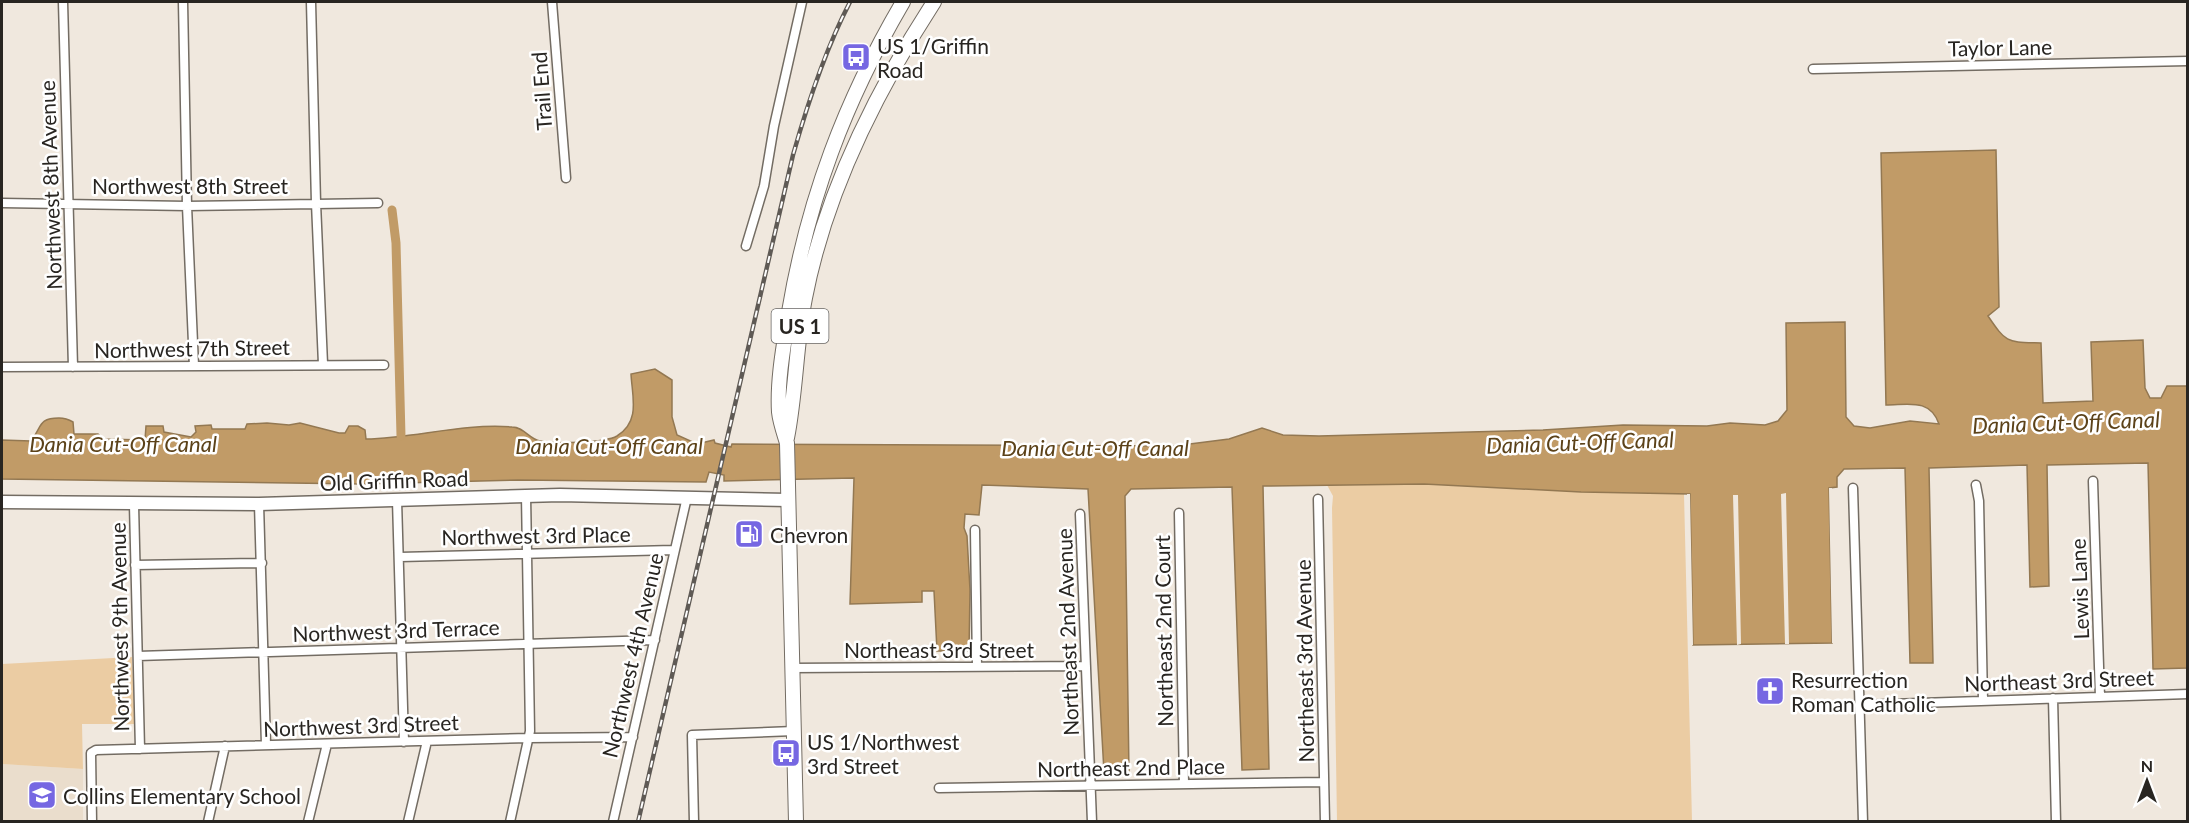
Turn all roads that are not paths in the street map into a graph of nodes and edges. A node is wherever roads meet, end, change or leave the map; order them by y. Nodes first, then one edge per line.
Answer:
1 (63, 2) edge
2 (183, 2) edge
3 (312, 2) edge
4 (552, 2) edge
5 (802, 2) edge
6 (903, 2) edge
7 (934, 2) edge
8 (894, 8) edge
9 (2187, 61) edge
10 (1813, 69) dead end
11 (566, 178) dead end
12 (2, 203) edge
13 (68, 203) junction
14 (316, 203) junction
15 (378, 203) dead end
16 (814, 203) junction
17 (187, 206) junction
18 (828, 212) junction
19 (746, 246) dead end
20 (323, 364) junction
21 (384, 365) dead end
22 (194, 366) junction
23 (2, 367) edge
24 (74, 367) junction
25 (787, 443) junction
26 (2093, 481) dead end
27 (1976, 485) dead end
28 (1854, 488) dead end
29 (526, 495) junction
30 (687, 497) junction
31 (1318, 499) dead end
32 (397, 500) junction
33 (788, 500) junction
34 (2, 502) edge
35 (259, 504) junction
36 (134, 505) junction
37 (1179, 513) dead end
38 (1080, 514) dead end
39 (975, 530) dead end
40 (674, 550) junction
41 (527, 552) junction
42 (400, 557) junction
43 (262, 562) junction
44 (135, 565) junction
45 (655, 640) junction
46 (529, 644) junction
47 (401, 649) junction
48 (264, 653) junction
49 (138, 656) junction
50 (1086, 666) junction
51 (977, 667) junction
52 (792, 668) junction
53 (2187, 694) edge
54 (2100, 697) junction
55 (2053, 698) junction
56 (1983, 701) junction
57 (1859, 705) junction
58 (794, 731) junction
59 (633, 737) junction
60 (529, 738) junction
61 (427, 741) junction
62 (404, 742) junction
63 (327, 744) junction
64 (225, 746) junction
65 (266, 746) junction
66 (140, 749) junction
67 (91, 753) joint
68 (1324, 782) junction
69 (1184, 784) junction
70 (1091, 786) junction
71 (939, 788) dead end
72 (92, 822) edge
73 (208, 822) edge
74 (308, 822) edge
75 (408, 822) edge
76 (510, 822) edge
77 (613, 822) edge
78 (694, 822) edge
79 (796, 822) edge
80 (1092, 822) edge
81 (1325, 822) edge
82 (1863, 822) edge
83 (2056, 822) edge

1 - 13 street, Northwest 8th Avenue
2 - 17 street
3 - 14 street
4 - 11 street, Trail End
5 - 19 street
6 - 8 main road, US 1
7 - 18 main road, US 1
8 - 16 main road, US 1
9 - 10 street, Taylor Lane
12 - 13 street, Northwest 8th Street
13 - 17 street, Northwest 8th Street
13 - 24 street, Northwest 8th Avenue
14 - 15 street, Northwest 8th Street
14 - 17 street, Northwest 8th Street
14 - 20 street
16 - 18 street
16 - 25 main road, US 1
17 - 22 street
18 - 25 main road, US 1
20 - 21 street, Northwest 7th Street
20 - 22 street, Northwest 7th Street
22 - 24 street, Northwest 7th Street
23 - 24 street, Northwest 7th Street
25 - 33 main road, US 1
26 - 54 street, Lewis Lane
27 - 56 street
28 - 57 street
29 - 30 street, Old Griffin Road
29 - 32 street, Old Griffin Road
29 - 41 street
30 - 33 street, Old Griffin Road
30 - 40 street, Northwest 4th Avenue
31 - 68 street, Northeast 3rd Avenue
32 - 35 street, Old Griffin Road
32 - 42 street
33 - 52 main road, US 1
34 - 36 street, Old Griffin Road
35 - 36 street, Old Griffin Road
35 - 43 street
36 - 44 street, Northwest 9th Avenue
37 - 69 street, Northeast 2nd Court
38 - 50 street, Northeast 2nd Avenue
39 - 51 street
40 - 41 street, Northwest 3rd Place
40 - 45 street, Northwest 4th Avenue
41 - 42 street, Northwest 3rd Place
41 - 46 street
42 - 47 street
43 - 44 street
43 - 48 street
44 - 49 street, Northwest 9th Avenue
45 - 46 street, Northwest 3rd Terrace
45 - 59 street, Northwest 4th Avenue
46 - 47 street, Northwest 3rd Terrace
46 - 60 street
47 - 48 street, Northwest 3rd Terrace
47 - 62 street
48 - 49 street, Northwest 3rd Terrace
48 - 65 street
49 - 66 street, Northwest 9th Avenue
50 - 51 street, Northeast 3rd Street
50 - 70 street, Northeast 2nd Avenue
51 - 52 street, Northeast 3rd Street
52 - 58 main road, US 1
53 - 54 street, Northeast 3rd Street
54 - 55 street, Northeast 3rd Street
55 - 56 street, Northeast 3rd Street
55 - 83 street
56 - 57 street, Northeast 3rd Street
57 - 82 street
58 - 78 street
58 - 79 main road, US 1
59 - 60 street, Northwest 3rd Street
59 - 77 street, Northwest 4th Avenue
60 - 61 street, Northwest 3rd Street
60 - 76 street
61 - 62 street, Northwest 3rd Street
61 - 75 street
62 - 63 street, Northwest 3rd Street
63 - 65 street, Northwest 3rd Street
63 - 74 street
64 - 65 street, Northwest 3rd Street
64 - 66 street, Northwest 3rd Street
64 - 73 street
66 - 67 street, Northwest 3rd Street
67 - 72 street, Northwest 9th Avenue
68 - 69 street, Northeast 2nd Place
68 - 81 street, Northeast 3rd Avenue
69 - 70 street, Northeast 2nd Place
70 - 71 street, Northeast 2nd Place
70 - 80 street, Northeast 2nd Avenue

